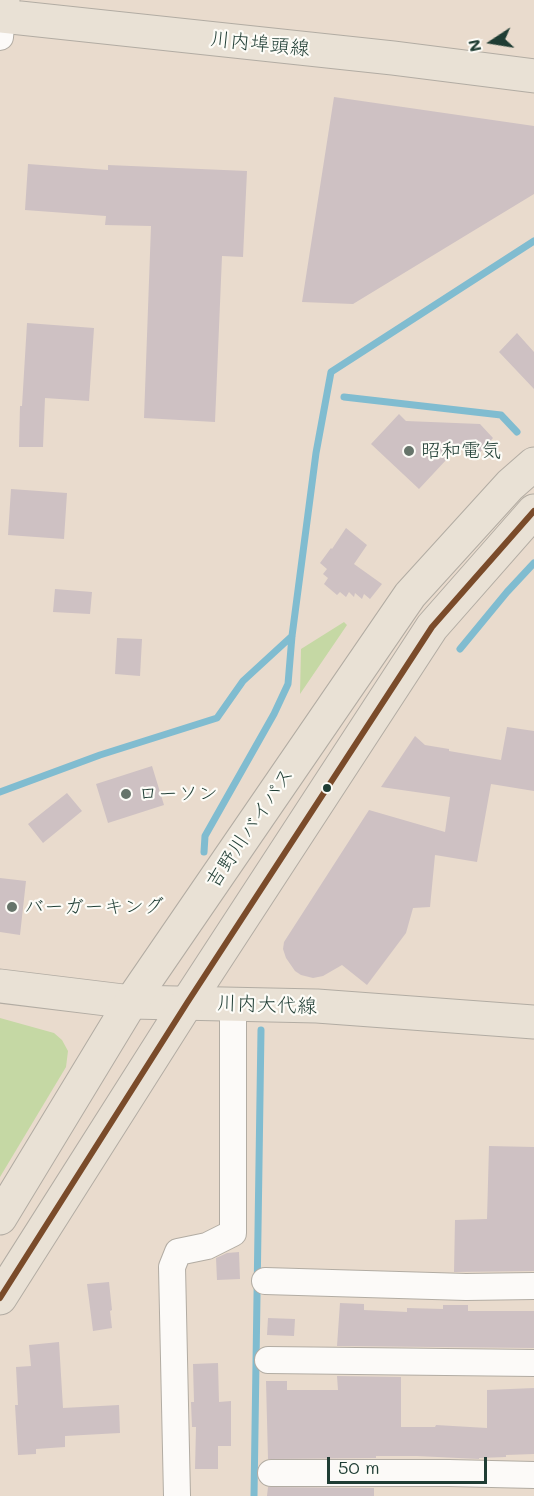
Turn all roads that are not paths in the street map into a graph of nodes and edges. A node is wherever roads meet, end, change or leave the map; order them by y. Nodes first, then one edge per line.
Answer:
1 (2, 18) edge
2 (534, 76) edge
3 (534, 464) edge
4 (534, 512) edge
5 (0, 986) edge
6 (131, 1002) junction
7 (187, 1003) junction
8 (233, 1004) junction
9 (534, 1022) edge
10 (0, 1218) edge
11 (265, 1281) dead end
12 (534, 1286) edge
13 (0, 1298) edge
14 (268, 1360) dead end
15 (534, 1363) edge
16 (272, 1473) dead end
17 (534, 1475) edge
18 (177, 1496) edge

1 - 2 main road, 川内埠頭線
3 - 6 main road, 吉野川バイパス
4 - 7 main road
5 - 6 main road, 川内大代線
6 - 7 main road, 川内大代線
6 - 10 main road, 吉野川バイパス
7 - 8 main road, 川内大代線
7 - 13 main road
8 - 9 main road, 川内大代線
8 - 18 street
11 - 12 street
14 - 15 street
16 - 17 street

